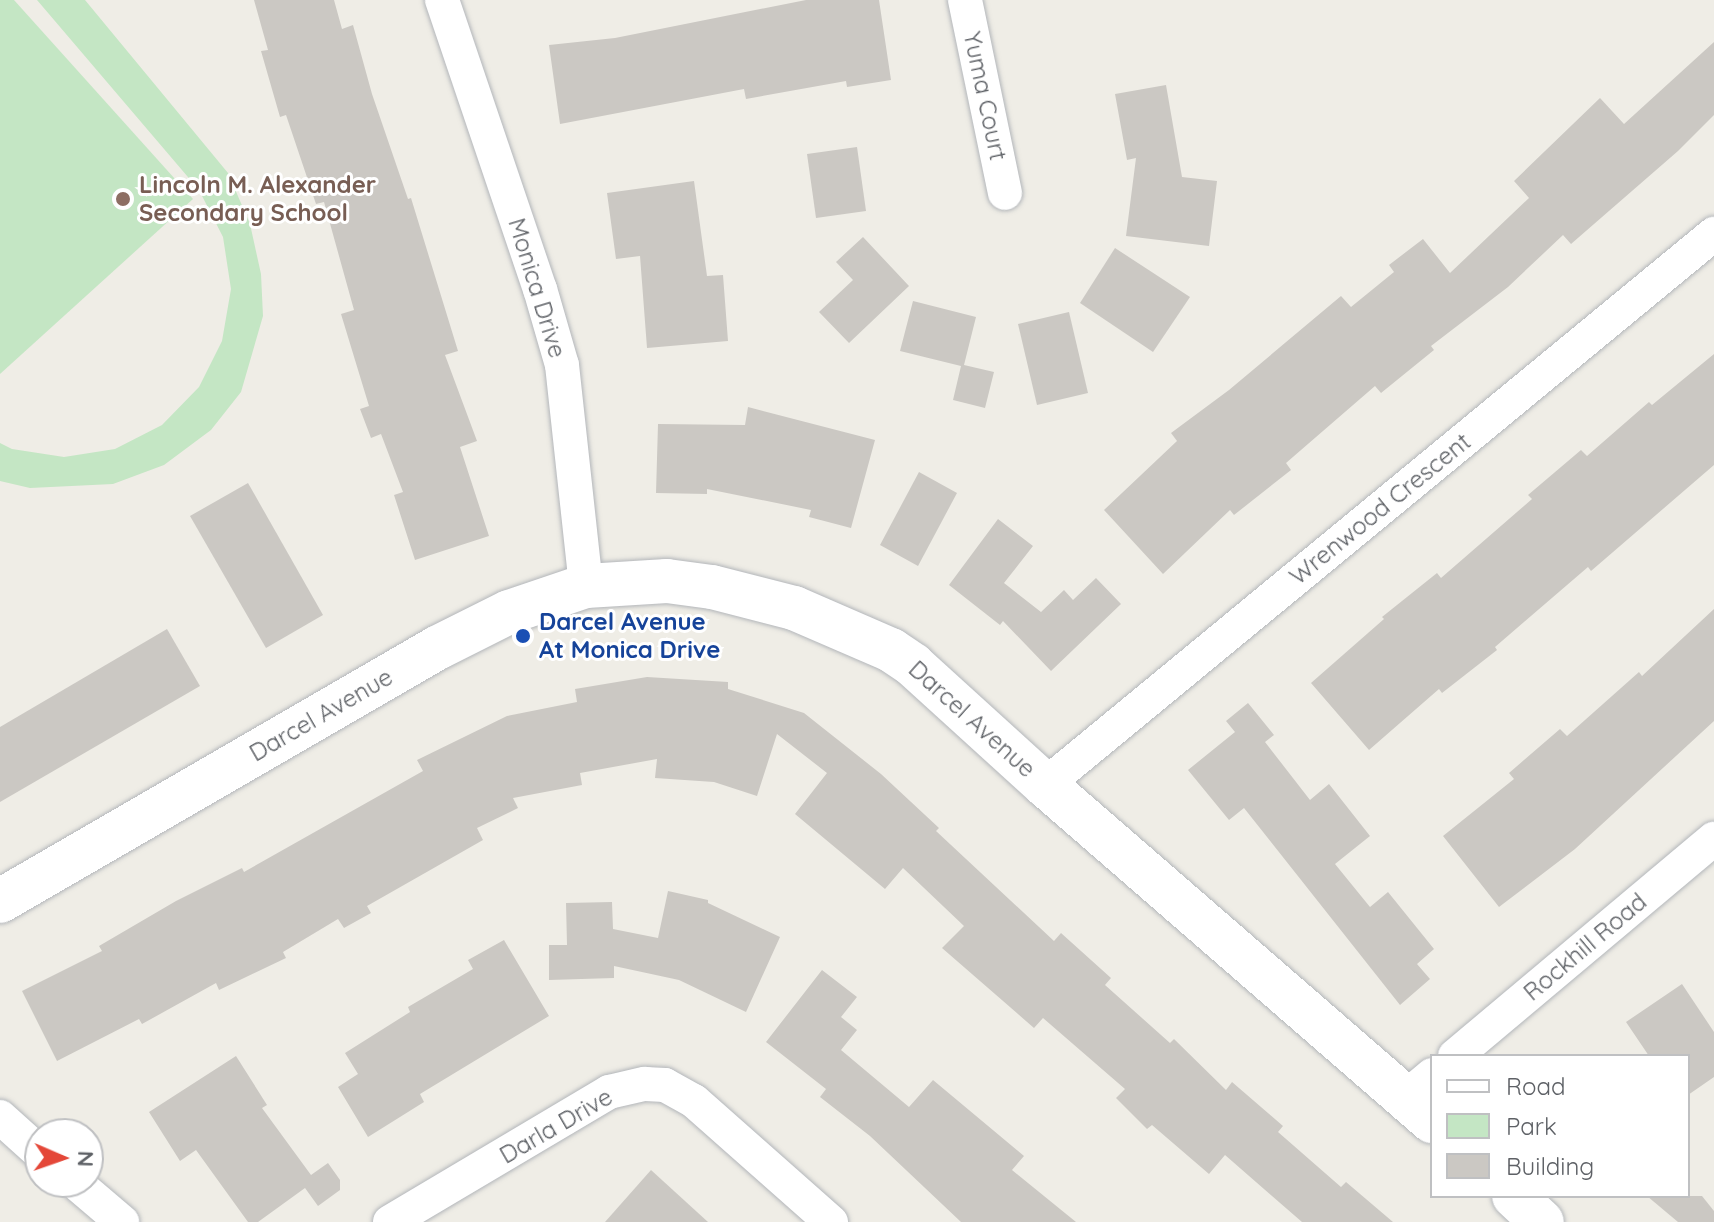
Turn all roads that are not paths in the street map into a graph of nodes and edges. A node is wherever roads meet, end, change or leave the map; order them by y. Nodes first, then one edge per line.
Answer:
1 (442, 0) edge
2 (965, 0) edge
3 (1005, 193) dead end
4 (1714, 234) edge
5 (586, 586) junction
6 (1045, 785) junction
7 (1714, 839) edge
8 (0, 901) edge
9 (1457, 1054) edge
10 (1423, 1098) edge
11 (0, 1117) edge
12 (24, 1139) edge
13 (94, 1198) edge
14 (1516, 1198) edge
15 (122, 1222) edge
16 (390, 1222) edge
17 (831, 1222) edge
18 (1542, 1222) edge

1 - 5 street, Monica Drive
2 - 3 street, Yuma Court
4 - 6 street, Wrenwood Crescent
5 - 6 street, Darcel Avenue
5 - 8 street, Darcel Avenue
6 - 10 street, Darcel Avenue
7 - 9 street, Rockhill Road
11 - 12 street
13 - 15 street
14 - 18 street
16 - 17 street, Darla Drive

